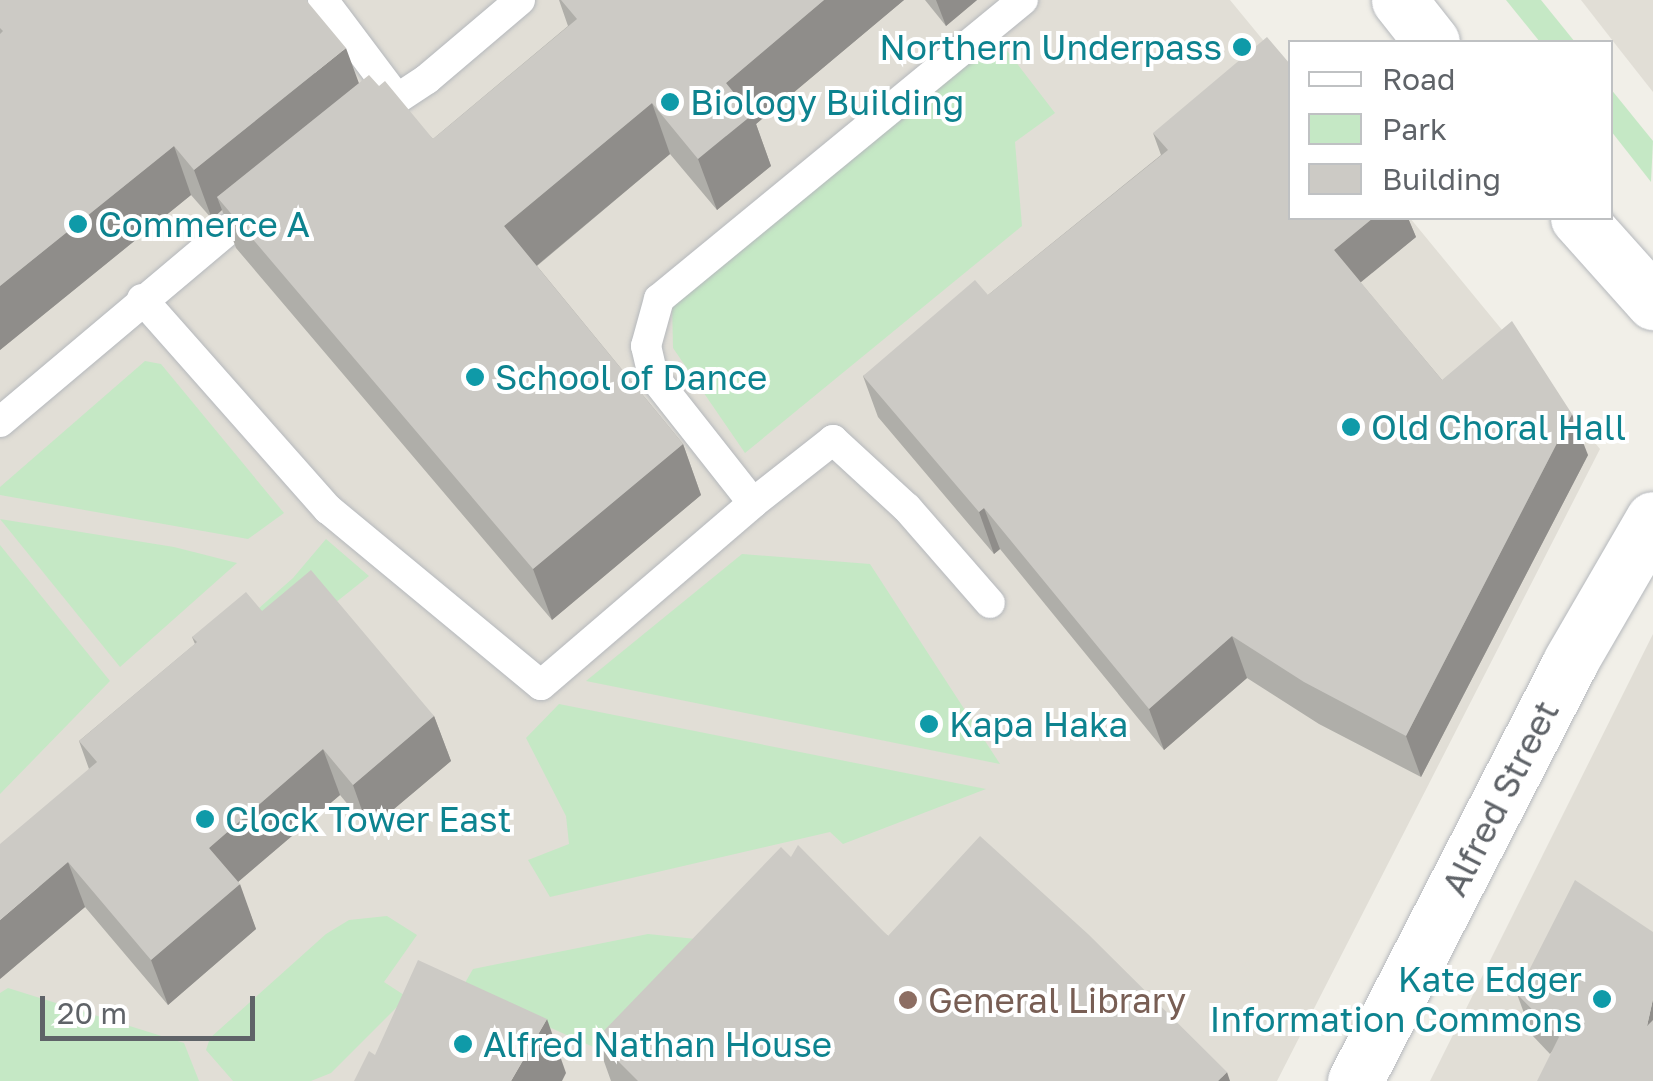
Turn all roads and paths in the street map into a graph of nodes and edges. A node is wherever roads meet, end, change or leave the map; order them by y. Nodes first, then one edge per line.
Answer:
1 (323, 0) edge
2 (520, 0) edge
3 (1023, 0) edge
4 (1399, 0) edge
5 (1430, 40) edge
6 (395, 96) junction
7 (336, 144) edge
8 (276, 192) edge
9 (1580, 220) edge
10 (142, 298) junction
11 (1653, 302) edge
12 (0, 422) edge
13 (753, 503) junction
14 (1653, 519) edge
15 (990, 603) dead end
16 (1355, 1081) edge

1 - 6 lane
2 - 6 lane
3 - 13 lane
4 - 5 street
6 - 7 lane
8 - 10 lane
9 - 11 street
10 - 12 lane
10 - 13 lane
13 - 15 lane
14 - 16 street, Alfred Street

